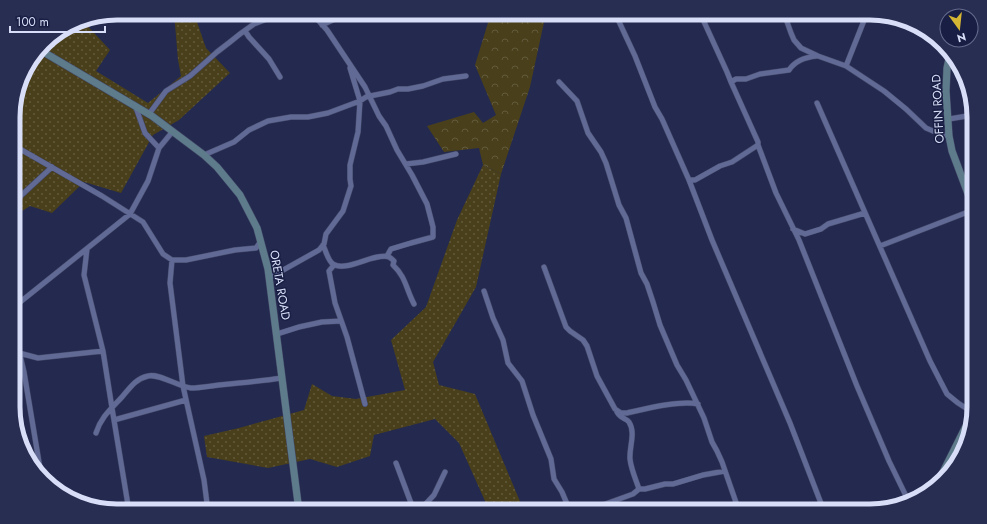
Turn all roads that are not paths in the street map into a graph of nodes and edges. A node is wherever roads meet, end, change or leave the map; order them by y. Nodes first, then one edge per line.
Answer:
1 (265, 20) edge
2 (318, 20) edge
3 (333, 20) edge
4 (618, 20) edge
5 (703, 20) edge
6 (786, 20) edge
7 (864, 20) edge
8 (322, 25) junction
9 (245, 31) junction
10 (44, 53) edge
11 (818, 56) junction
12 (949, 60) edge
13 (348, 62) junction
14 (846, 66) junction
15 (466, 76) dead end
16 (280, 77) dead end
17 (559, 82) dead end
18 (731, 82) junction
19 (370, 96) junction
20 (360, 102) junction
21 (817, 102) dead end
22 (135, 105) junction
23 (149, 114) junction
24 (967, 116) edge
25 (949, 119) junction
26 (173, 131) junction
27 (950, 136) junction
28 (758, 145) junction
29 (159, 148) junction
30 (20, 149) edge
31 (456, 154) dead end
32 (204, 155) junction
33 (406, 164) junction
34 (52, 168) junction
35 (689, 180) junction
36 (967, 191) edge
37 (20, 197) edge
38 (967, 212) edge
39 (865, 213) junction
40 (130, 214) junction
41 (793, 229) junction
42 (261, 241) junction
43 (323, 245) junction
44 (880, 246) junction
45 (87, 249) junction
46 (387, 256) junction
47 (172, 260) junction
48 (334, 265) junction
49 (544, 267) dead end
50 (269, 278) junction
51 (484, 291) dead end
52 (20, 302) edge
53 (414, 304) dead end
54 (342, 321) junction
55 (277, 334) junction
56 (103, 351) junction
57 (20, 353) edge
58 (20, 357) edge
59 (282, 378) junction
60 (183, 386) junction
61 (186, 400) junction
62 (365, 404) dead end
63 (698, 404) junction
64 (112, 408) junction
65 (967, 408) edge
66 (616, 410) junction
67 (114, 420) junction
68 (964, 428) edge
69 (96, 433) dead end
70 (396, 463) dead end
71 (40, 465) edge
72 (944, 470) edge
73 (725, 471) junction
74 (445, 472) dead end
75 (639, 489) junction
76 (906, 497) edge
77 (128, 504) edge
78 (207, 504) edge
79 (299, 504) edge
80 (411, 504) edge
81 (426, 504) edge
82 (567, 504) edge
83 (605, 504) edge
84 (737, 504) edge
85 (821, 504) edge

1 - 9 street
2 - 8 street
3 - 8 street
4 - 35 street
5 - 18 street
6 - 11 street
7 - 14 street
8 - 13 street
9 - 16 street
9 - 23 street
10 - 22 street, ORETA ROAD
11 - 14 street
11 - 18 street
12 - 25 street, OFFIN ROAD
13 - 19 street
13 - 20 street
14 - 27 street
15 - 19 street
17 - 63 street
18 - 28 street
19 - 20 street
19 - 33 street
20 - 32 street
20 - 43 street
21 - 39 street
22 - 23 street, ORETA ROAD
22 - 29 street
23 - 26 street, ORETA ROAD
24 - 25 street
25 - 27 street, OFFIN ROAD
26 - 29 street
26 - 32 street, ORETA ROAD
27 - 36 street, OFFIN ROAD
28 - 35 street
28 - 41 street
29 - 40 street
30 - 34 street
31 - 33 street
32 - 42 street, ORETA ROAD
33 - 46 street
34 - 37 street
34 - 40 street
35 - 85 street
38 - 44 street
39 - 41 street
39 - 44 street
40 - 45 street
40 - 47 street
41 - 76 street
42 - 47 street
42 - 50 street, ORETA ROAD
43 - 48 street
43 - 50 street
44 - 65 street
45 - 52 street
45 - 56 street
46 - 48 street
46 - 53 street
47 - 60 street
48 - 54 street
49 - 66 street
50 - 55 street, ORETA ROAD
51 - 82 street
54 - 55 street
54 - 62 street
55 - 59 street, ORETA ROAD
56 - 57 street
56 - 64 street
58 - 71 street
59 - 60 street
59 - 79 street, ORETA ROAD
60 - 61 street
60 - 64 street
61 - 67 street
61 - 78 street
63 - 66 street
63 - 73 street
64 - 67 street
64 - 69 street
66 - 75 street
67 - 77 street
68 - 72 street
70 - 80 street
73 - 75 street
73 - 84 street
74 - 81 street
75 - 83 street

